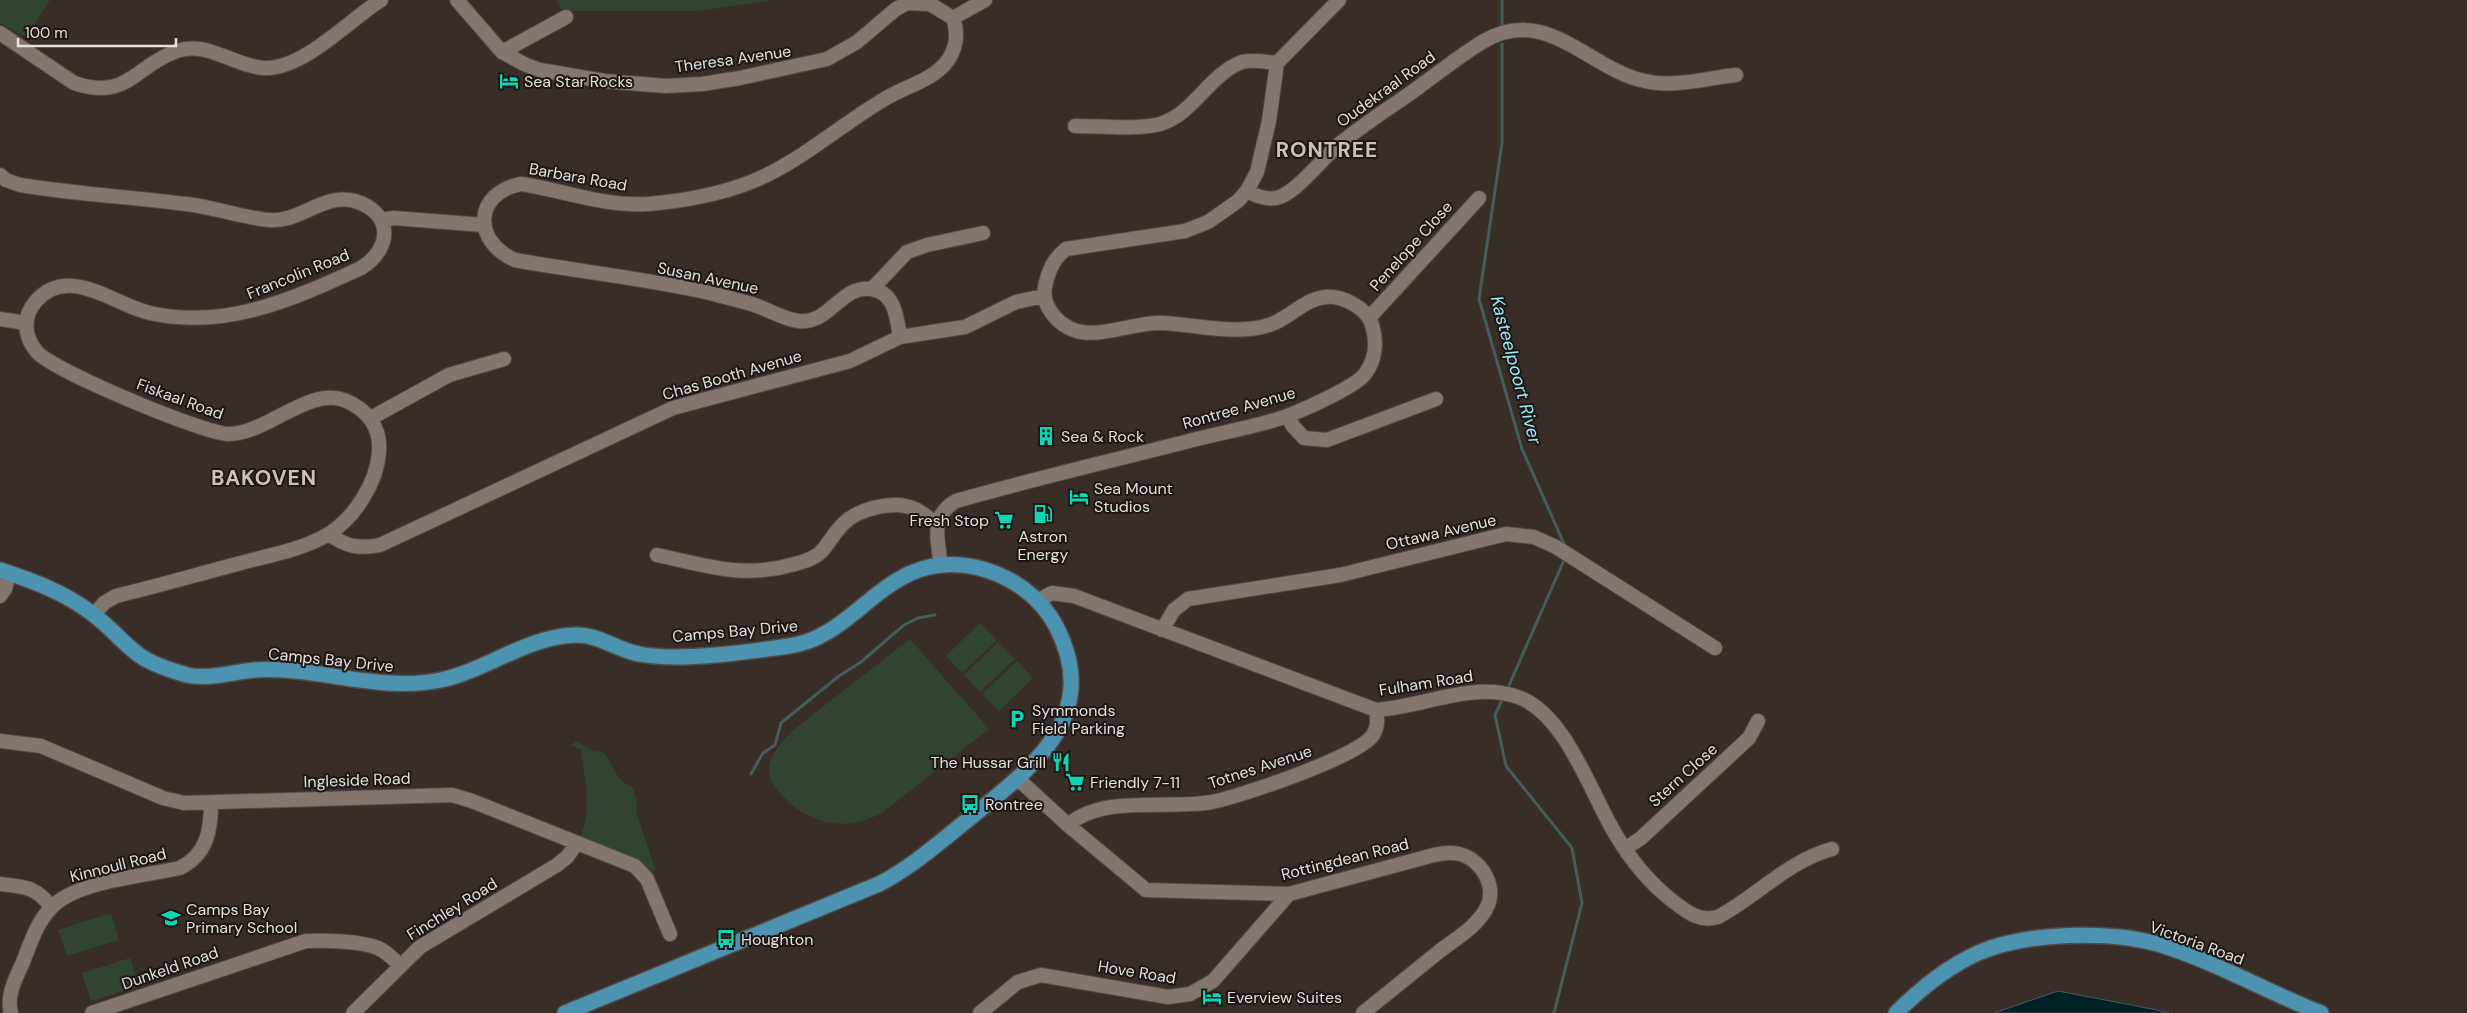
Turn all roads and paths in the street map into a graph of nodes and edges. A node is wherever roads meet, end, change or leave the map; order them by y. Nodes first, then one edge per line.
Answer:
1 (381, 0) edge
2 (457, 0) edge
3 (985, 0) edge
4 (1339, 0) edge
5 (566, 17) dead end
6 (953, 18) junction
7 (0, 33) edge
8 (502, 52) junction
9 (1277, 63) junction
10 (1736, 76) dead end
11 (1075, 126) dead end
12 (0, 175) edge
13 (1247, 191) junction
14 (1479, 198) dead end
15 (382, 220) junction
16 (483, 225) junction
17 (984, 233) dead end
18 (872, 289) junction
19 (1044, 296) junction
20 (1369, 318) junction
21 (0, 320) edge
22 (26, 323) junction
23 (900, 337) junction
24 (504, 359) dead end
25 (1436, 399) dead end
26 (1290, 415) junction
27 (371, 418) junction
28 (936, 524) junction
29 (329, 534) junction
30 (657, 555) dead end
31 (941, 566) junction
32 (4, 572) edge
33 (0, 596) edge
34 (1037, 601) junction
35 (94, 615) junction
36 (1162, 630) junction
37 (1715, 648) dead end
38 (1376, 710) junction
39 (1758, 721) dead end
40 (0, 741) edge
41 (1018, 779) junction
42 (211, 803) junction
43 (1068, 825) junction
44 (576, 844) junction
45 (1625, 849) junction
46 (1832, 849) dead end
47 (0, 884) edge
48 (1289, 894) junction
49 (51, 907) junction
50 (670, 934) dead end
51 (400, 965) junction
52 (11, 1013) edge
53 (92, 1013) edge
54 (353, 1013) edge
55 (565, 1013) edge
56 (980, 1013) edge
57 (1363, 1013) edge
58 (1896, 1013) edge
59 (2322, 1013) edge

1 - 7 street
2 - 8 street, Theresa Avenue
3 - 6 street
4 - 9 street
5 - 8 street
6 - 8 street, Theresa Avenue
6 - 16 street, Barbara Road
9 - 11 street
9 - 13 street
10 - 13 street, Oudekraal Road
12 - 15 street
13 - 19 street
14 - 20 street, Penelope Close
15 - 16 street
15 - 22 street, Francolin Road
16 - 18 street, Susan Avenue
17 - 18 street
18 - 23 street
19 - 20 street
19 - 23 street, Chas Booth Avenue
20 - 26 street, Rontree Avenue
21 - 22 street
22 - 27 street, Fiskaal Road
23 - 29 street, Chas Booth Avenue
24 - 27 street
25 - 26 street
26 - 28 street, Rontree Avenue
27 - 29 street
28 - 30 street
28 - 31 street
29 - 35 street
31 - 34 main road, Camps Bay Drive
31 - 35 main road, Camps Bay Drive
32 - 33 street
32 - 35 main road, Camps Bay Drive
34 - 36 street, Fulham Road
34 - 41 main road, Camps Bay Drive
36 - 37 street, Ottawa Avenue
36 - 38 street, Fulham Road
38 - 43 street, Totnes Avenue
38 - 45 street, Fulham Road
39 - 45 street, Stern Close
40 - 42 street, Ingleside Road
41 - 43 street, Rottingdean Road
41 - 55 main road, Camps Bay Drive
42 - 44 street, Ingleside Road
42 - 49 street, Kinnoull Road
43 - 48 street, Rottingdean Road
44 - 50 street, Ingleside Road
44 - 51 street, Finchley Road
45 - 46 street, Fulham Road
47 - 49 street
48 - 56 street, Hove Road
48 - 57 street, Rottingdean Road
49 - 52 street
51 - 53 street, Dunkeld Road
51 - 54 street, Finchley Road
58 - 59 main road, Victoria Road

